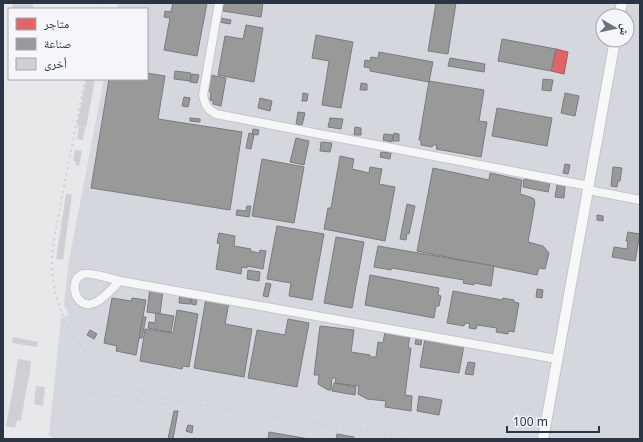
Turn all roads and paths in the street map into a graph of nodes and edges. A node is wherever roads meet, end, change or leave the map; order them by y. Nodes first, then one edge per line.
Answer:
1 (220, 3) edge
2 (614, 48) edge
3 (588, 188) junction
4 (640, 200) edge
5 (120, 281) junction
6 (557, 359) junction
7 (543, 439) edge

1 - 3 street
2 - 3 main road
3 - 4 street
3 - 6 main road
5 - 5 street
5 - 6 street
6 - 7 main road

